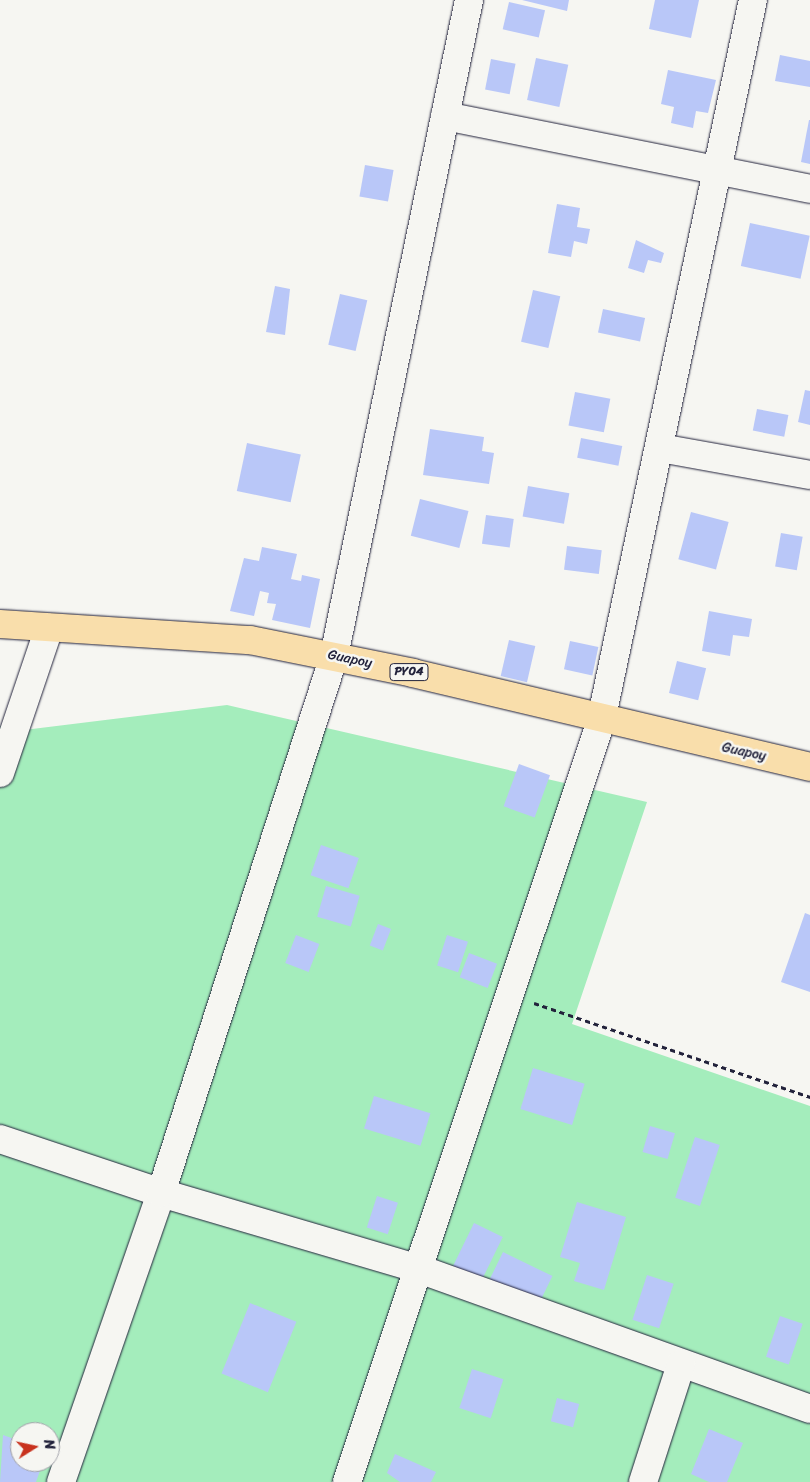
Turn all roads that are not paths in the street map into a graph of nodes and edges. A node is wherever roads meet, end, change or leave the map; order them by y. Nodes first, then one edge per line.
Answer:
1 (470, 0) edge
2 (753, 0) edge
3 (446, 116) junction
4 (717, 172) junction
5 (810, 189) edge
6 (660, 448) junction
7 (810, 475) edge
8 (0, 624) edge
9 (49, 628) junction
10 (334, 656) junction
11 (602, 721) junction
12 (810, 767) edge
13 (0, 774) edge
14 (0, 1139) edge
15 (160, 1193) junction
16 (419, 1269) junction
17 (681, 1364) junction
18 (810, 1410) edge
19 (61, 1482) edge
20 (347, 1482) edge
21 (643, 1482) edge

1 - 3 street
2 - 4 street
3 - 4 street
3 - 10 street
4 - 5 street
4 - 6 street
6 - 7 street
6 - 11 street
8 - 9 main road, Guapoy / PY04
9 - 10 main road, Guapoy / PY04
9 - 13 street
10 - 11 main road, Guapoy / PY04
10 - 15 street
11 - 12 main road, Guapoy / PY04
11 - 16 street
14 - 15 street
15 - 16 street
15 - 19 street
16 - 17 street
16 - 20 street
17 - 18 street
17 - 21 street

